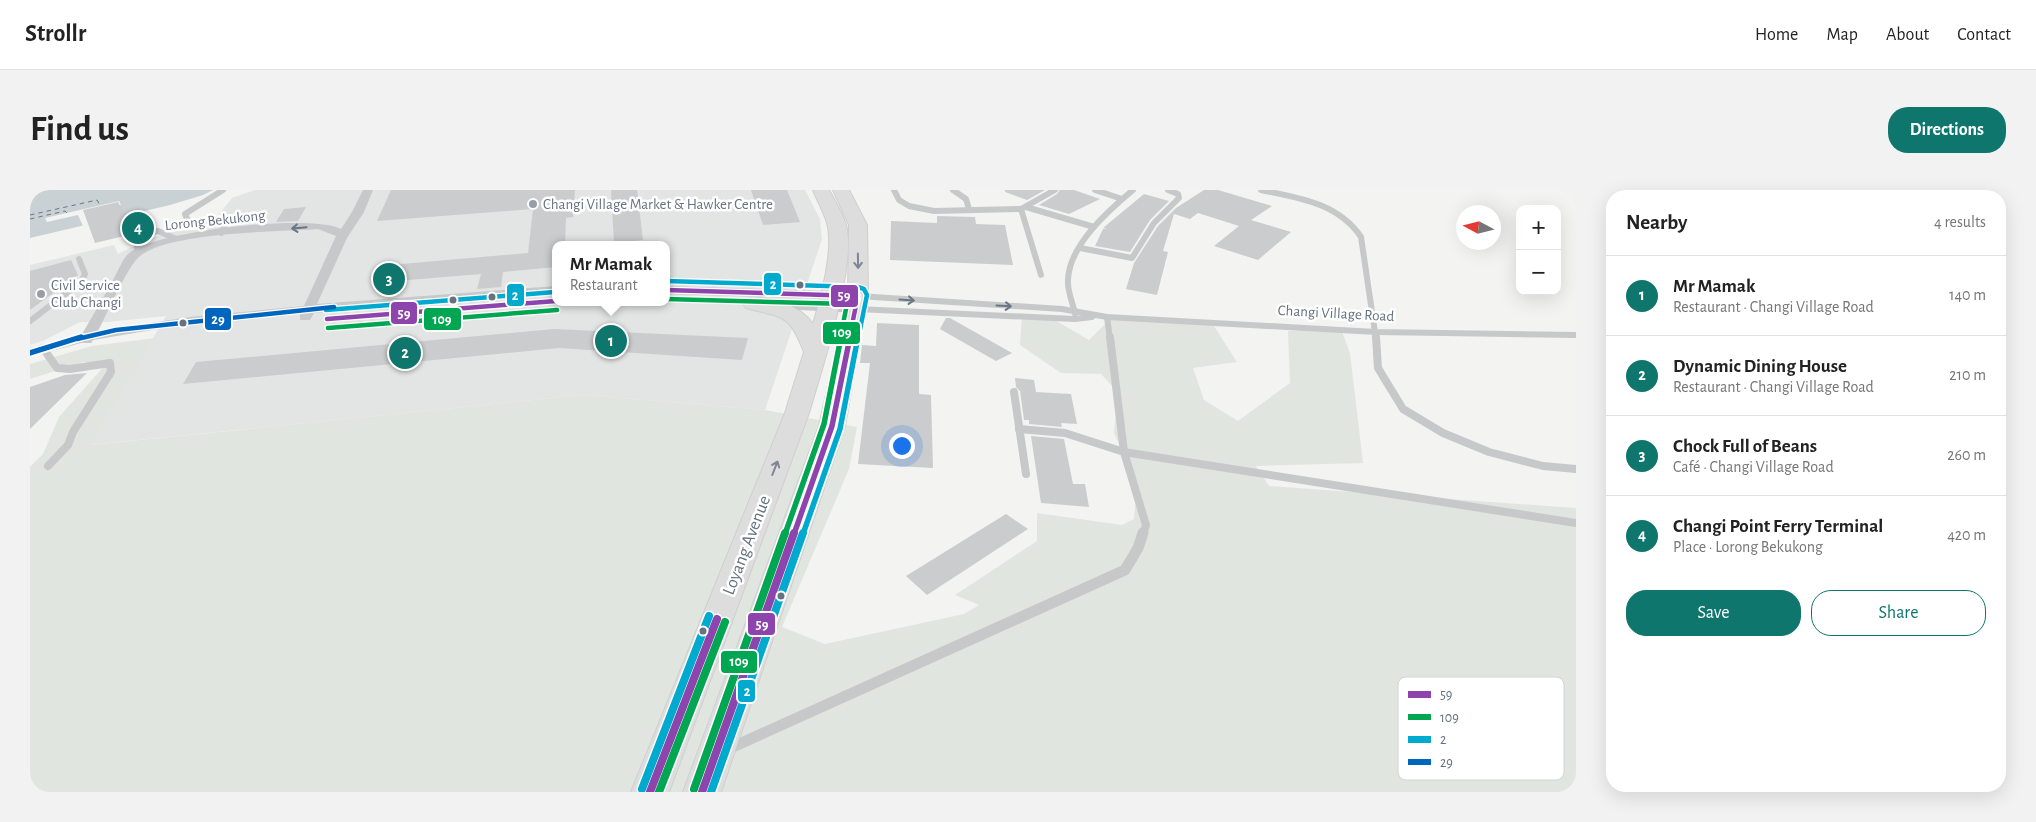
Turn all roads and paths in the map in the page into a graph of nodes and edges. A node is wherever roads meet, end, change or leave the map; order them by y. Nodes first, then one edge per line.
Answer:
1 (223, 190) edge
2 (368, 190) edge
3 (821, 190) edge
4 (842, 190) edge
5 (894, 190) edge
6 (952, 190) edge
7 (1055, 190) edge
8 (1095, 190) edge
9 (1133, 190) edge
10 (1168, 190) edge
11 (1261, 190) edge
12 (1122, 199) junction
13 (1024, 208) junction
14 (969, 209) junction
15 (358, 212) junction
16 (318, 226) junction
17 (1094, 227) junction
18 (147, 233) dead end
19 (221, 233) junction
20 (343, 235) junction
21 (135, 236) dead end
22 (174, 238) junction
23 (1080, 248) junction
24 (138, 252) junction
25 (79, 259) dead end
26 (1041, 275) dead end
27 (552, 290) edge
28 (670, 290) edge
29 (552, 301) edge
30 (670, 301) edge
31 (830, 301) junction
32 (858, 303) junction
33 (753, 304) junction
34 (1074, 310) junction
35 (306, 315) junction
36 (1095, 316) junction
37 (1107, 317) junction
38 (1075, 319) junction
39 (30, 321) edge
40 (1376, 332) junction
41 (1576, 335) edge
42 (85, 341) junction
43 (41, 352) edge
44 (816, 355) junction
45 (30, 362) edge
46 (1014, 392) dead end
47 (1019, 429) junction
48 (1124, 452) junction
49 (48, 466) dead end
50 (1576, 469) edge
51 (1026, 474) dead end
52 (1576, 523) edge
53 (713, 756) junction
54 (650, 792) edge
55 (702, 792) edge

1 - 19 lane
2 - 15 street
3 - 31 main road, Loyang Avenue
4 -> 32 main road
5 - 14 lane
6 - 14 lane
7 - 13 lane
8 - 12 lane
9 - 12 lane
10 - 23 lane
11 - 40 lane
12 - 17 lane
13 - 14 lane
13 - 17 lane
13 - 26 lane
15 - 16 street, Lorong Bekukong
15 - 20 street
16 -> 19 street, Lorong Bekukong
16 - 20 street, Lorong Bekukong
17 - 23 lane
18 - 22 lane
19 - 22 street, Lorong Bekukong
20 - 35 street
21 - 24 lane
22 - 24 street, Lorong Bekukong
23 - 34 lane
24 - 42 street
25 - 39 lane
27 - 35 street
28 - 31 street, Changi Village Road
29 - 35 street
30 - 33 street, Changi Village Road
31 - 32 street, Changi Village Road
31 - 33 street, Changi Village Road
31 - 44 main road, Loyang Avenue
32 -> 34 lane, Changi Village Road
32 - 38 lane, Changi Village Road
32 - 53 main road
33 - 44 main road
34 - 36 lane, Changi Village Road
34 - 38 lane
35 - 42 street
36 - 37 lane, Changi Village Road
36 - 38 lane, Changi Village Road
37 - 40 lane, Changi Village Road
37 - 48 lane
40 - 41 lane, Changi Village Road
40 - 50 lane
42 - 43 street
43 - 45 street
43 - 49 lane
54 -> 44 main road, Loyang Avenue
46 - 47 lane
47 - 48 lane
47 - 51 lane
48 - 52 lane
48 - 53 lane
53 - 55 main road

